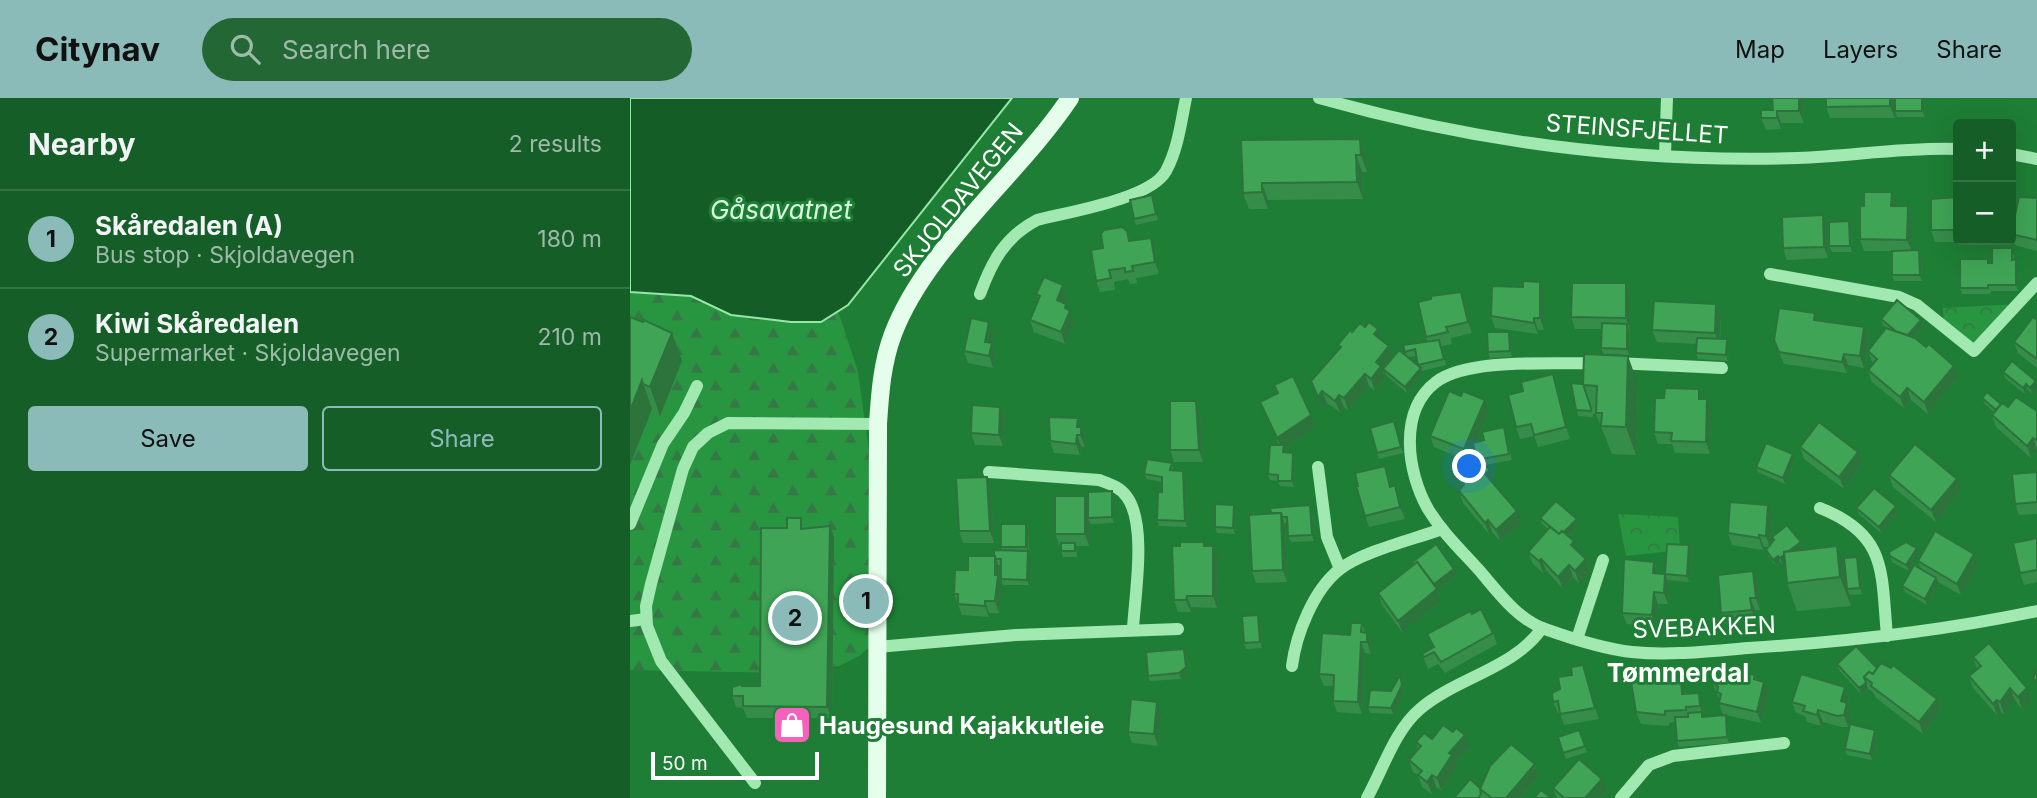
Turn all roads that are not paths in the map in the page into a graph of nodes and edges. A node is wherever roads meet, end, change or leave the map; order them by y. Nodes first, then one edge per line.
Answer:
1 (1070, 98) edge
2 (1186, 98) edge
3 (1319, 98) edge
4 (1667, 98) edge
5 (1953, 149) edge
6 (1665, 154) junction
7 (2016, 155) edge
8 (2037, 159) edge
9 (1770, 274) dead end
10 (2037, 283) edge
11 (980, 294) dead end
12 (1722, 368) dead end
13 (697, 386) dead end
14 (878, 424) junction
15 (1318, 467) dead end
16 (989, 472) dead end
17 (1821, 508) dead end
18 (630, 524) edge
19 (1442, 529) junction
20 (1603, 560) dead end
21 (1340, 569) junction
22 (2037, 611) edge
23 (646, 619) junction
24 (630, 621) edge
25 (1133, 628) junction
26 (1542, 628) junction
27 (1178, 629) dead end
28 (1886, 636) junction
29 (1577, 639) junction
30 (877, 647) junction
31 (1292, 666) dead end
32 (1784, 743) dead end
33 (755, 783) dead end
34 (877, 798) edge
35 (1367, 798) edge
36 (1621, 798) edge

1 - 14 main road, SKJOLDAVEGEN
2 - 11 street
3 - 6 street, STEINSFJELLET
4 - 6 street
5 - 6 street, STEINSFJELLET
7 - 8 street
9 - 10 street
12 - 19 street, SVEBAKKEN
13 - 18 street
14 - 23 street
14 - 30 main road, SKJOLDAVEGEN
15 - 21 street
16 - 25 street
17 - 28 street
19 - 21 street
19 - 26 street, SVEBAKKEN
20 - 29 street
21 - 31 street
22 - 28 street, SVEBAKKEN
23 - 24 street
23 - 33 street
25 - 27 street
25 - 30 street
26 - 29 street, SVEBAKKEN
26 - 35 street
28 - 29 street, SVEBAKKEN
30 - 34 main road, SKJOLDAVEGEN
32 - 36 street

